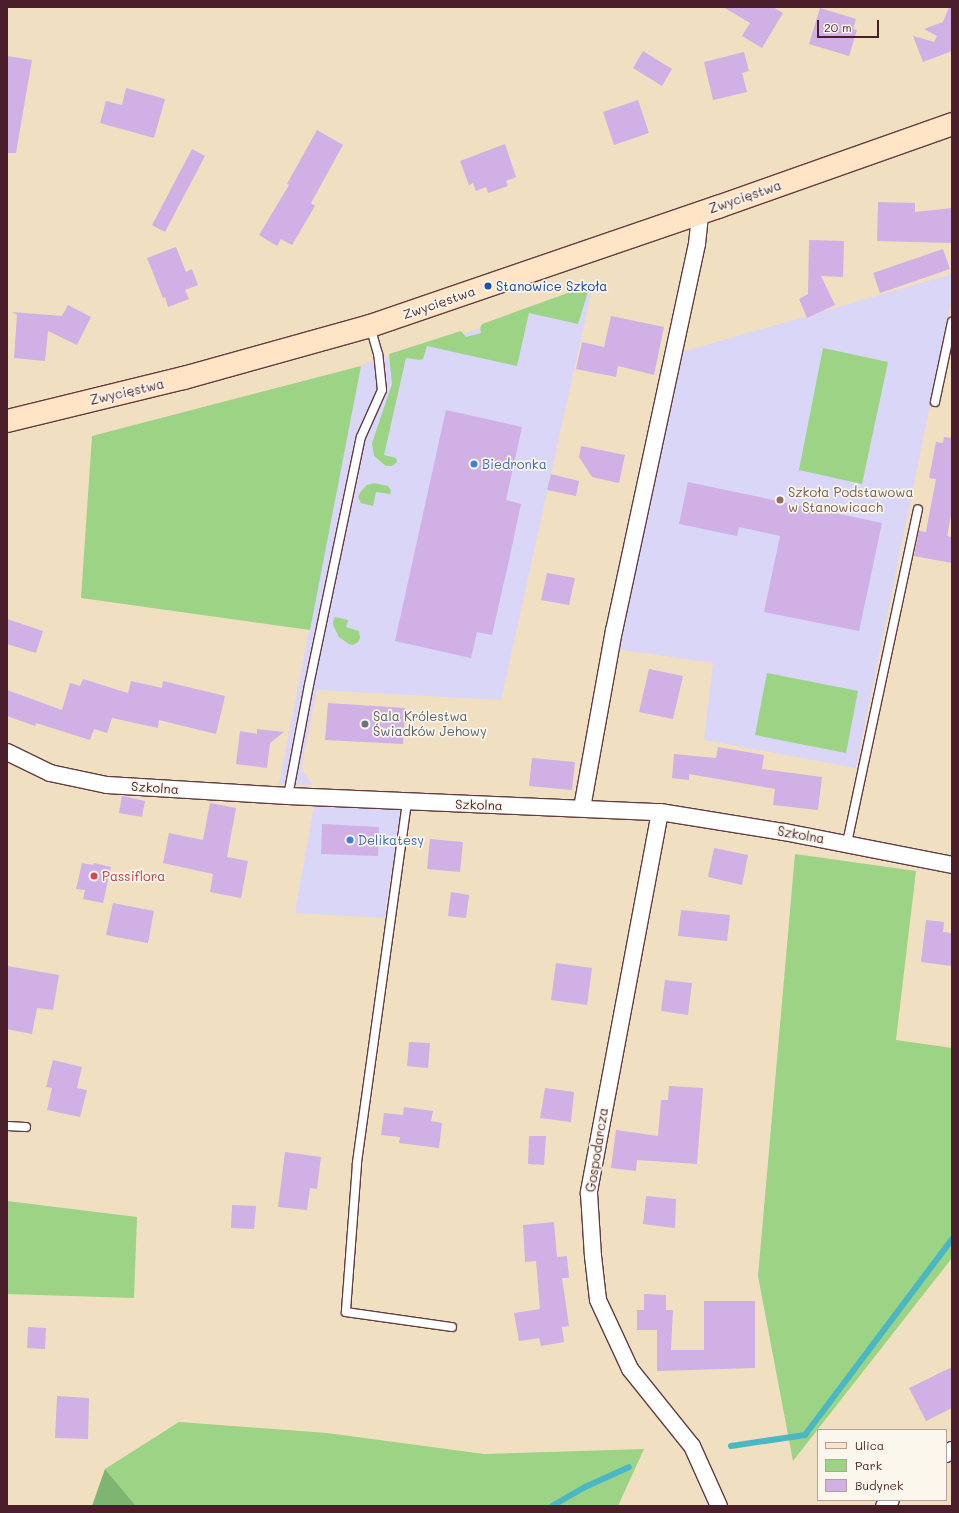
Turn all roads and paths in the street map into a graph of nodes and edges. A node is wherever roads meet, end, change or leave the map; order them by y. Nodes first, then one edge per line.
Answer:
1 (952, 124) edge
2 (700, 213) junction
3 (952, 322) edge
4 (370, 326) junction
5 (935, 402) dead end
6 (7, 421) edge
7 (918, 509) dead end
8 (7, 752) edge
9 (288, 796) junction
10 (408, 802) junction
11 (582, 808) junction
12 (660, 812) junction
13 (847, 843) junction
14 (952, 865) edge
15 (7, 1126) edge
16 (26, 1127) dead end
17 (452, 1327) dead end
18 (719, 1506) edge

1 - 2 main road, Zwycięstwa
2 - 4 main road, Zwycięstwa
2 - 11 street
3 - 5 lane
4 - 6 main road, Zwycięstwa
4 - 9 lane
7 - 13 lane
8 - 9 street, Szkolna
9 - 10 street, Szkolna
10 - 11 street, Szkolna
10 - 17 lane
11 - 12 street, Szkolna
12 - 13 street, Szkolna
12 - 18 street, Gospodarcza
13 - 14 street, Szkolna
15 - 16 lane

